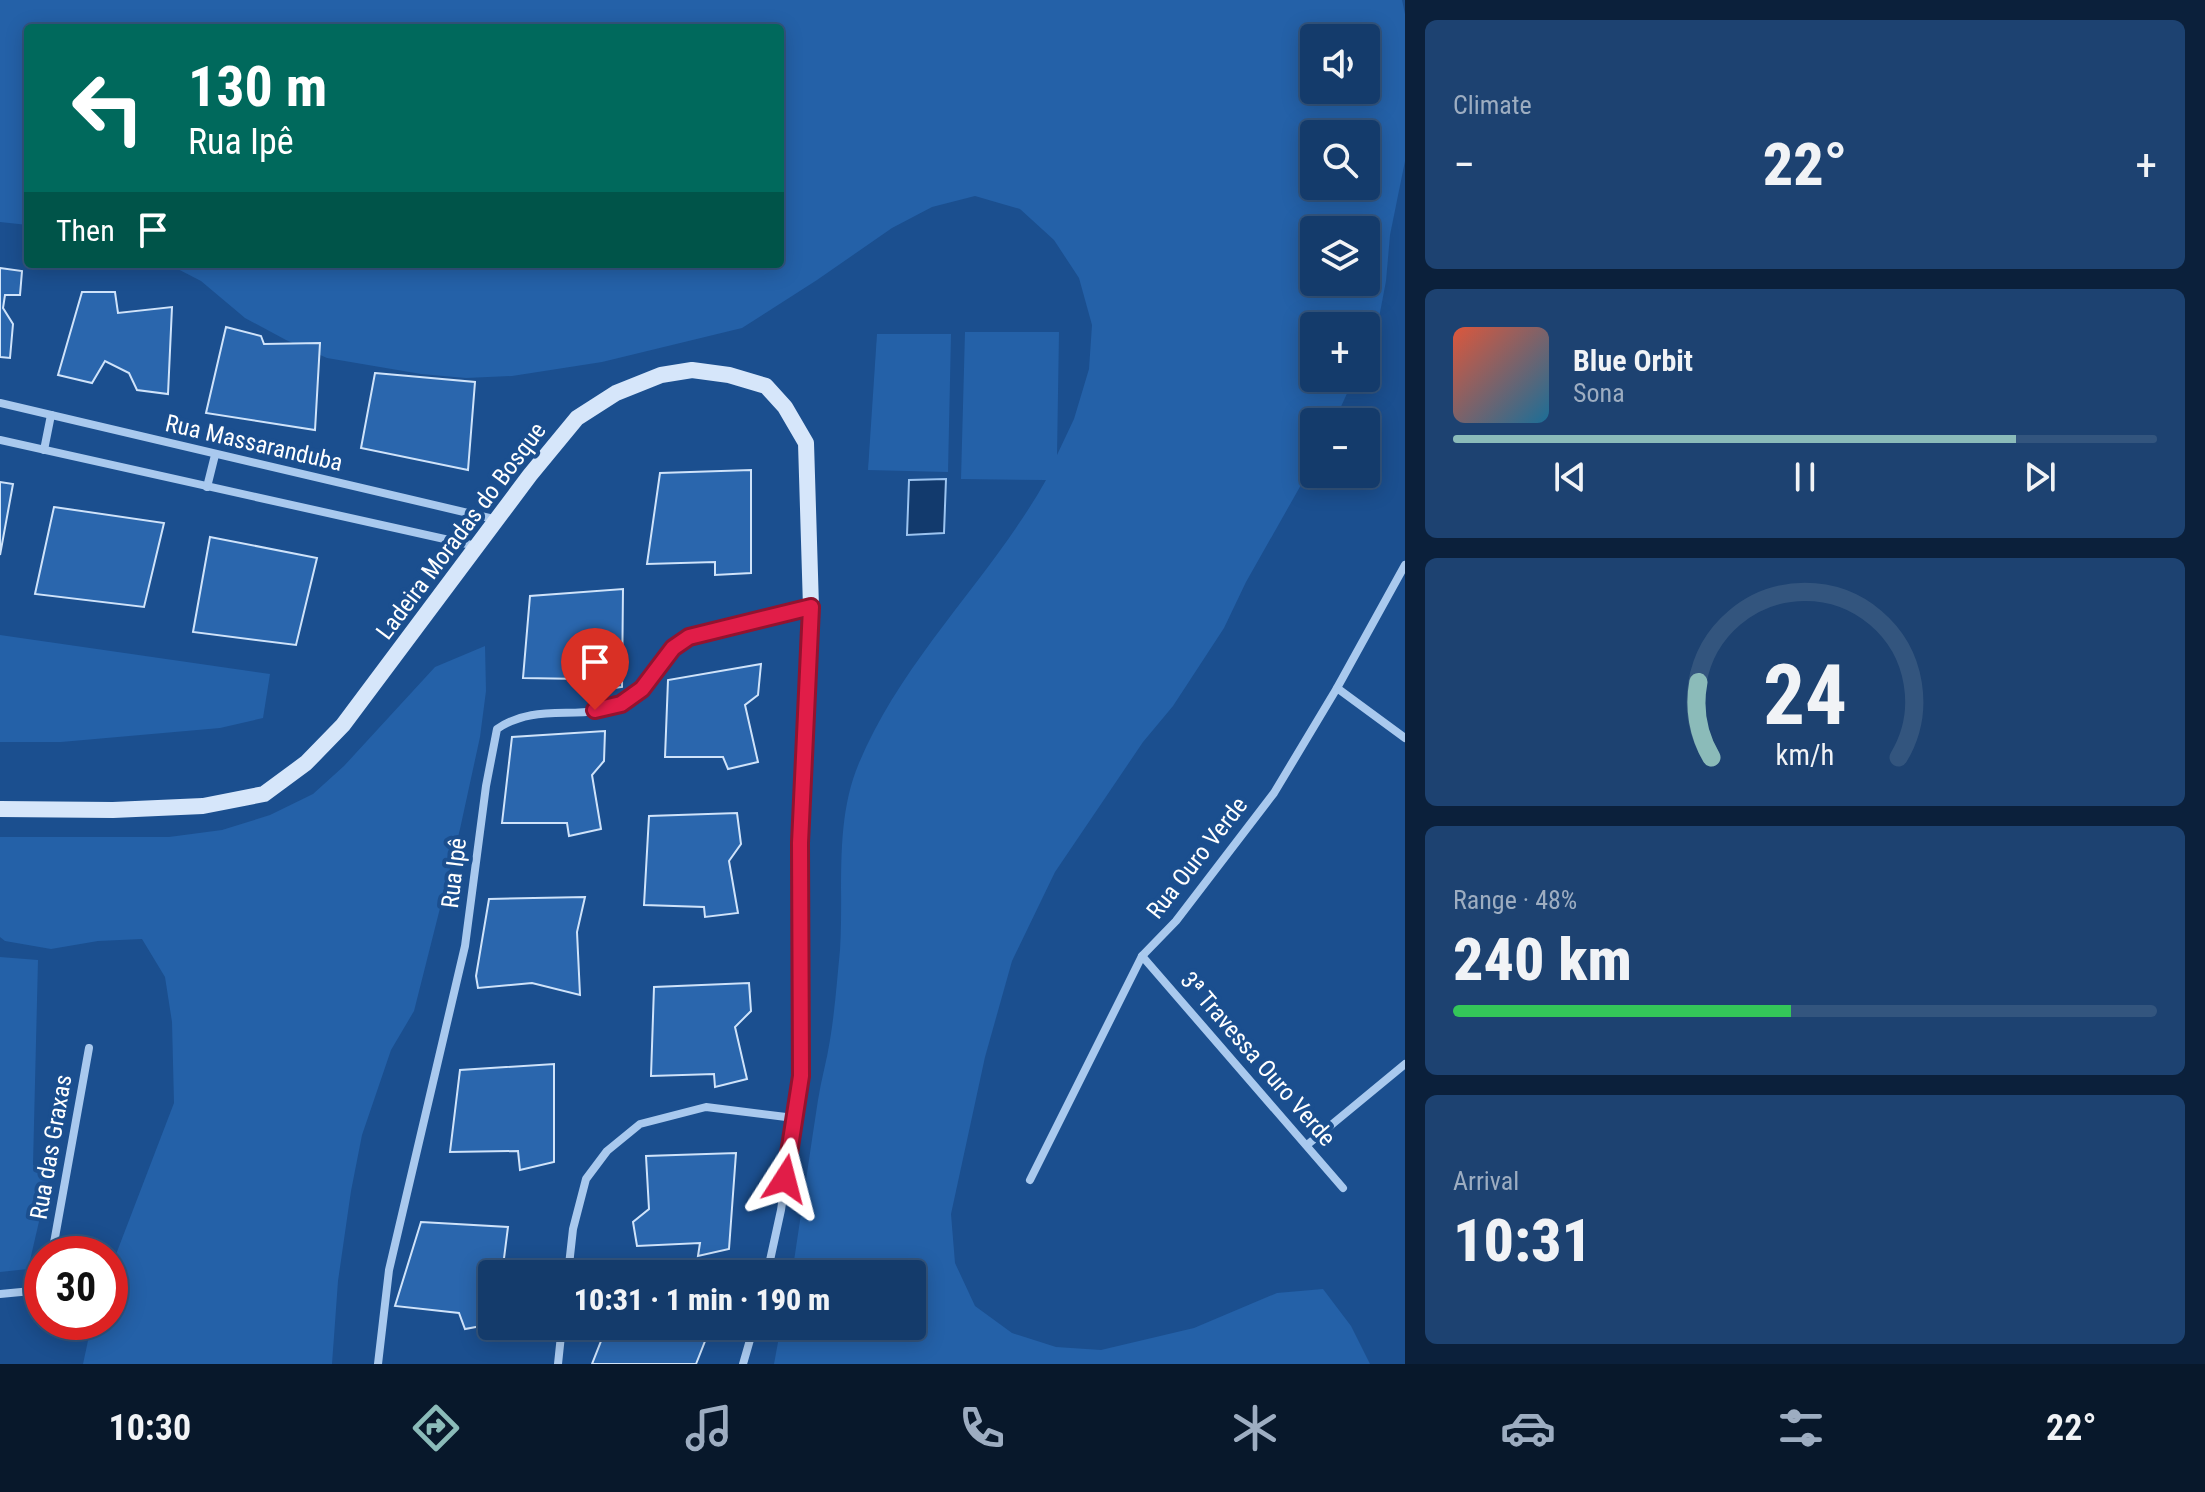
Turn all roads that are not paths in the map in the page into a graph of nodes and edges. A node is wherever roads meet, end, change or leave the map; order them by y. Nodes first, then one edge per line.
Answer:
1 (0, 403) edge
2 (51, 415) junction
3 (0, 440) edge
4 (44, 450) junction
5 (215, 455) junction
6 (207, 487) junction
7 (498, 520) junction
8 (478, 546) junction
9 (1405, 565) edge
10 (811, 607) junction
11 (1337, 688) junction
12 (1405, 738) edge
13 (0, 809) edge
14 (1142, 956) junction
15 (89, 1048) dead end
16 (1405, 1064) edge
17 (794, 1118) junction
18 (1307, 1145) junction
19 (1030, 1180) dead end
20 (1343, 1188) dead end
21 (55, 1236) edge
22 (570, 1260) edge
23 (770, 1260) edge
24 (24, 1292) edge
25 (0, 1294) edge
26 (561, 1340) edge
27 (750, 1340) edge
28 (378, 1364) edge
29 (558, 1364) edge
30 (743, 1364) edge

1 - 2 street, Rua Massaranduba
2 - 4 street
2 - 5 street, Rua Massaranduba
3 - 4 street
4 - 6 street
5 - 6 street
5 - 7 street, Rua Massaranduba
6 - 8 street
7 - 8 street, Ladeira Moradas do Bosque
7 - 10 street, Ladeira Moradas do Bosque
8 - 13 street, Ladeira Moradas do Bosque
9 - 11 street, Rua Ouro Verde
10 - 17 street
10 - 28 street, Rua Ipê
11 - 12 street
11 - 14 street, Rua Ouro Verde
14 - 18 street, 3ª Travessa Ouro Verde
14 - 19 street, Rua Ouro Verde
15 - 21 street, Rua das Graxas
16 - 18 street
17 - 22 street
17 - 23 street
18 - 20 street, 3ª Travessa Ouro Verde
24 - 25 street
26 - 29 street
27 - 30 street

